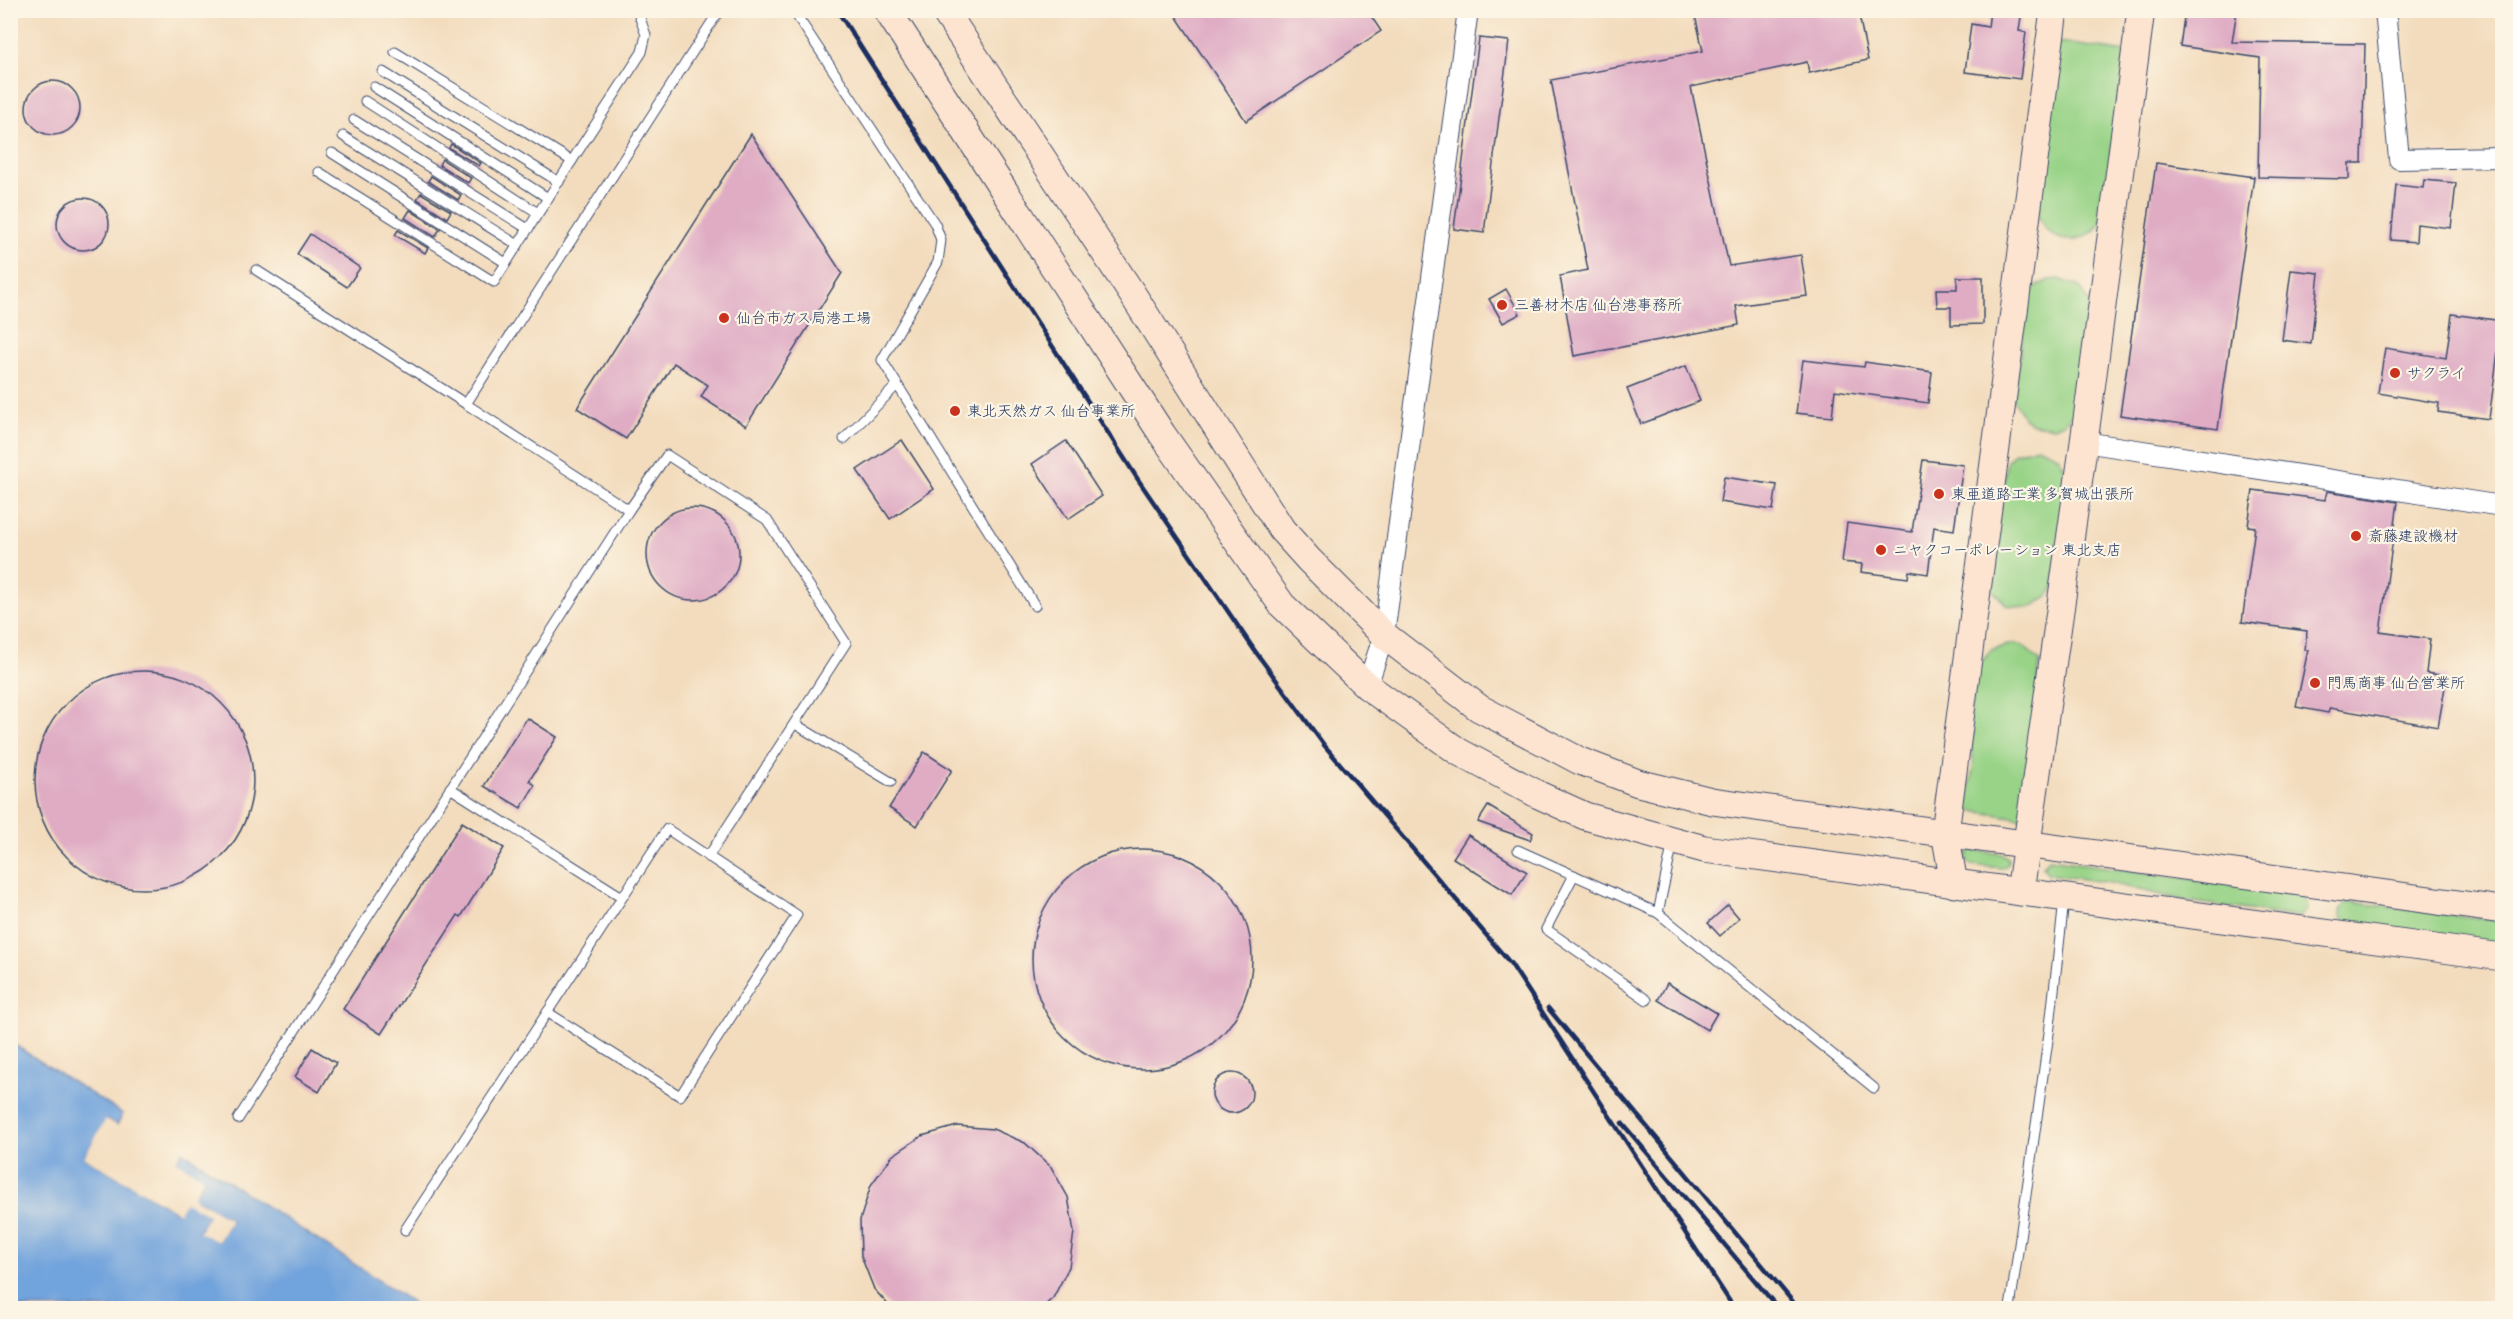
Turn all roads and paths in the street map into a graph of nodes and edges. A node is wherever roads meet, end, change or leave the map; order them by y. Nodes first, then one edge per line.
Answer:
1 (636, 10) edge
2 (715, 10) edge
3 (793, 10) edge
4 (887, 10) edge
5 (944, 10) edge
6 (1468, 10) edge
7 (2054, 10) edge
8 (2141, 10) edge
9 (2385, 10) edge
10 (395, 52) dead end
11 (383, 72) dead end
12 (374, 87) dead end
13 (365, 102) dead end
14 (354, 120) dead end
15 (343, 136) dead end
16 (332, 153) dead end
17 (2502, 157) edge
18 (572, 161) junction
19 (320, 172) dead end
20 (559, 182) junction
21 (548, 198) junction
22 (538, 213) junction
23 (528, 229) junction
24 (518, 244) junction
25 (506, 263) junction
26 (256, 270) dead end
27 (897, 385) junction
28 (466, 404) junction
29 (844, 439) dead end
30 (2084, 442) junction
31 (2502, 506) edge
32 (629, 510) junction
33 (1035, 606) dead end
34 (1384, 635) junction
35 (1366, 686) junction
36 (795, 724) junction
37 (891, 782) dead end
38 (450, 788) junction
39 (1945, 832) junction
40 (1673, 841) junction
41 (2027, 843) junction
42 (1518, 850) dead end
43 (708, 856) junction
44 (1574, 875) junction
45 (1954, 884) junction
46 (2020, 892) junction
47 (622, 897) junction
48 (2064, 899) junction
49 (2502, 910) edge
50 (1658, 913) junction
51 (2502, 957) edge
52 (1647, 1000) dead end
53 (547, 1012) junction
54 (1874, 1088) dead end
55 (238, 1119) dead end
56 (405, 1230) dead end
57 (2010, 1308) edge

1 - 18 lane
2 - 28 lane
3 - 27 lane
4 - 35 street
5 - 34 street
6 - 34 street
7 - 39 street
8 - 30 street
9 - 17 street
10 - 18 lane
11 - 20 lane
12 - 21 lane
13 - 22 lane
14 - 23 lane
15 - 24 lane
16 - 25 lane
18 - 20 lane
19 - 25 lane
20 - 21 lane
21 - 22 lane
22 - 23 lane
23 - 24 lane
24 - 25 lane
26 - 28 lane
27 - 29 lane
27 - 33 lane
28 - 32 lane
30 - 31 street
30 - 41 street
32 - 36 lane
32 - 38 lane
34 - 35 street
34 - 39 street
35 - 40 street
36 - 37 lane
36 - 43 lane
38 - 47 lane
38 - 55 lane
39 - 41 street
39 - 45 street
40 - 45 street
40 - 50 lane
41 - 46 street
41 - 49 street
42 - 44 lane
43 - 47 lane
43 - 53 lane
44 - 50 lane
44 - 52 lane
45 - 46 street
46 - 48 street
47 - 53 lane
48 - 51 street
48 - 57 lane
50 - 54 lane
53 - 56 lane

